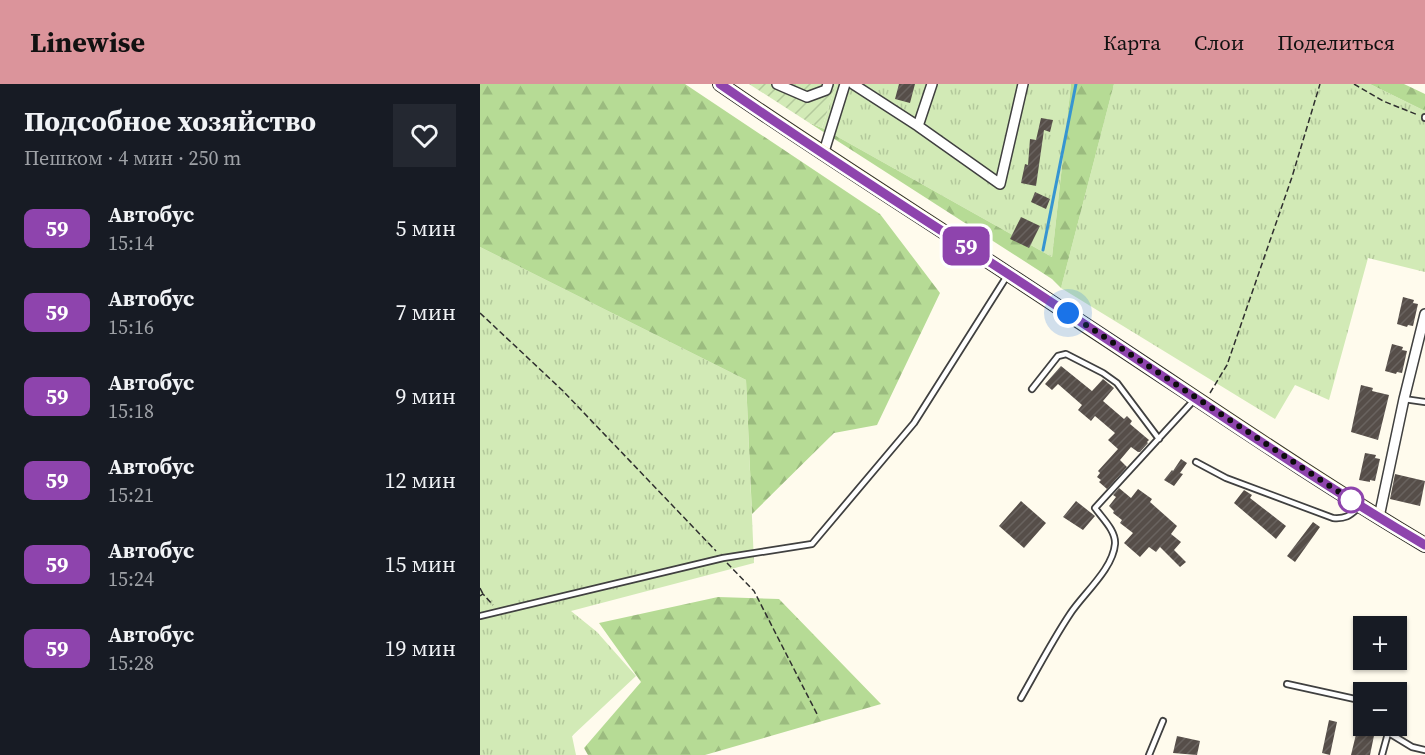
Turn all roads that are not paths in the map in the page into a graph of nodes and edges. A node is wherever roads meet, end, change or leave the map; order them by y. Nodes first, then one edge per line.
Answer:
1 (720, 84) edge
2 (777, 84) edge
3 (828, 84) edge
4 (845, 84) edge
5 (853, 84) edge
6 (932, 84) edge
7 (1023, 84) edge
8 (918, 126) junction
9 (824, 155) junction
10 (1008, 273) junction
11 (1425, 314) edge
12 (1032, 388) dead end
13 (1404, 399) junction
14 (1200, 401) junction
15 (1425, 402) edge
16 (1159, 439) junction
17 (1196, 462) dead end
18 (1360, 506) junction
19 (1379, 518) junction
20 (1424, 540) edge
21 (480, 616) edge
22 (1287, 684) dead end
23 (1021, 698) dead end
24 (1353, 698) edge
25 (1163, 721) dead end
26 (1388, 736) edge
27 (1394, 736) edge
28 (1425, 750) edge
29 (1149, 755) edge
30 (1382, 755) edge

1 - 9 main road
2 - 3 street
4 - 9 street
5 - 8 street
6 - 8 street
7 - 8 street
9 - 10 main road
10 - 14 main road
10 - 21 lane
11 - 13 street
12 - 16 lane
13 - 15 lane
13 - 19 street
14 - 16 lane
14 - 18 main road
16 - 23 lane
17 - 18 lane
18 - 19 main road
19 - 20 main road
22 - 24 lane
25 - 29 lane
26 - 30 lane
27 - 28 lane

